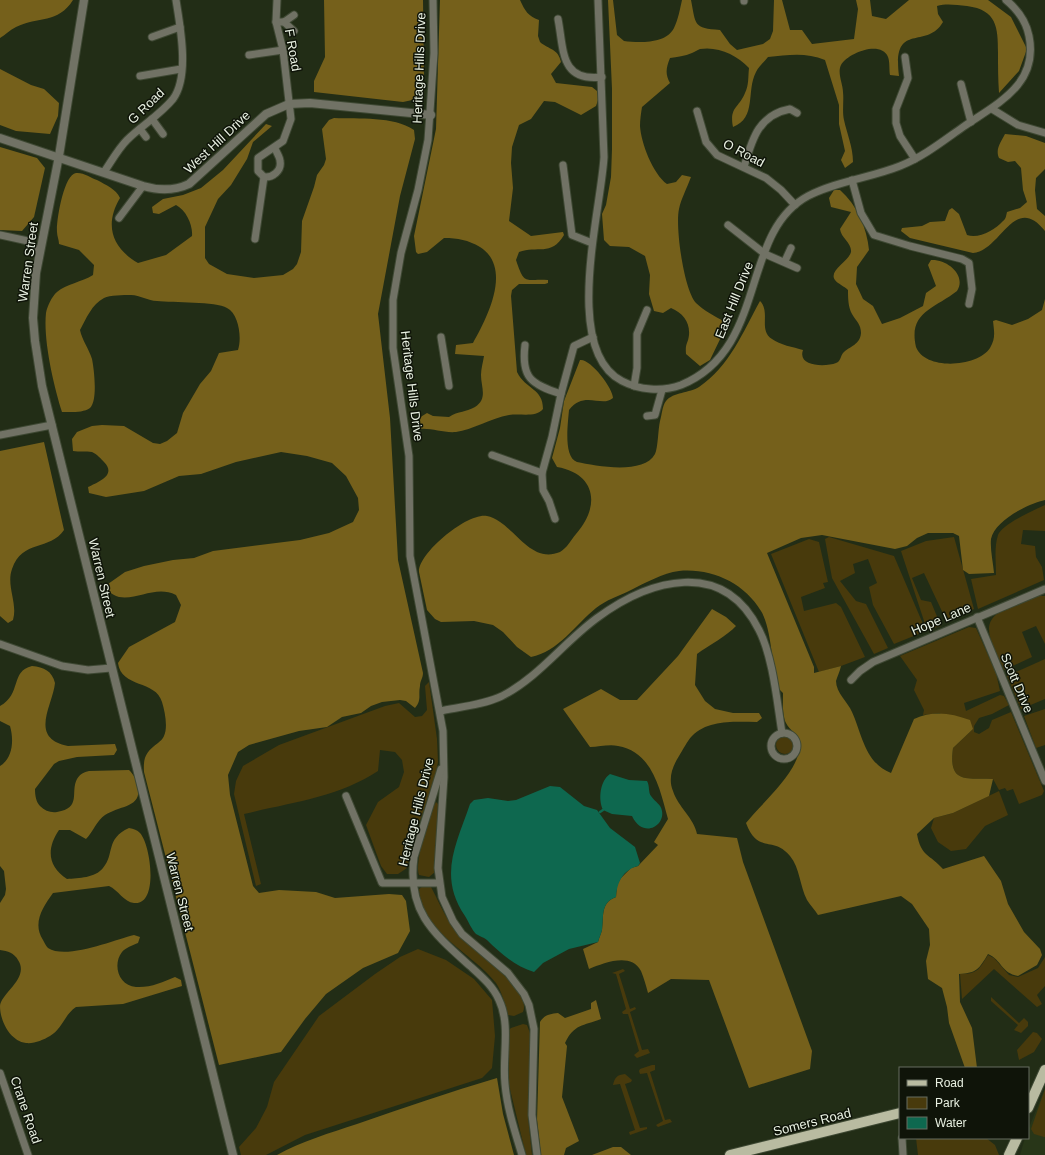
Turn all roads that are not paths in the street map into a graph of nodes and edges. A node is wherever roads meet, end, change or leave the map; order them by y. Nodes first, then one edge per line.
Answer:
1 (84, 0) edge
2 (176, 0) edge
3 (277, 0) edge
4 (433, 0) edge
5 (598, 0) edge
6 (1006, 0) edge
7 (294, 15) dead end
8 (558, 19) dead end
9 (276, 22) junction
10 (284, 22) junction
11 (180, 27) junction
12 (294, 31) dead end
13 (152, 37) dead end
14 (283, 50) junction
15 (249, 55) dead end
16 (905, 57) dead end
17 (182, 69) junction
18 (140, 76) dead end
19 (602, 77) junction
20 (961, 84) dead end
21 (289, 104) junction
22 (992, 109) junction
23 (696, 111) dead end
24 (431, 114) junction
25 (797, 114) dead end
26 (152, 119) junction
27 (971, 122) junction
28 (140, 129) junction
29 (1045, 133) edge
30 (163, 134) dead end
31 (146, 137) dead end
32 (0, 138) edge
33 (275, 148) junction
34 (59, 156) junction
35 (915, 159) junction
36 (563, 165) dead end
37 (744, 167) junction
38 (104, 172) junction
39 (264, 177) junction
40 (852, 180) junction
41 (143, 186) junction
42 (795, 205) junction
43 (119, 218) dead end
44 (728, 225) dead end
45 (0, 235) edge
46 (255, 239) dead end
47 (592, 243) junction
48 (791, 248) dead end
49 (39, 252) junction
50 (765, 254) junction
51 (785, 261) junction
52 (797, 268) dead end
53 (969, 304) dead end
54 (647, 310) dead end
55 (442, 337) dead end
56 (593, 337) junction
57 (525, 345) dead end
58 (449, 386) dead end
59 (634, 386) junction
60 (662, 390) junction
61 (561, 394) junction
62 (647, 416) dead end
63 (52, 425) junction
64 (0, 435) edge
65 (492, 454) dead end
66 (542, 473) junction
67 (555, 520) dead end
68 (1045, 589) edge
69 (977, 617) junction
70 (0, 644) edge
71 (111, 668) junction
72 (851, 680) dead end
73 (440, 711) junction
74 (782, 733) dead end
75 (444, 753) junction
76 (1045, 781) edge
77 (346, 796) dead end
78 (412, 883) junction
79 (439, 883) junction
80 (1045, 1070) edge
81 (0, 1073) edge
82 (1029, 1106) edge
83 (899, 1113) edge
84 (902, 1139) edge
85 (1017, 1139) edge
86 (28, 1155) edge
87 (233, 1155) edge
88 (522, 1155) edge
89 (537, 1155) edge
90 (730, 1155) edge
91 (903, 1155) edge
92 (1009, 1155) edge

1 - 34 street, Warren Street
2 - 11 street, G Road
3 - 9 street, F Road
4 - 24 street, Heritage Hills Drive
5 - 19 street, East Hill Drive
6 - 22 street, East Hill Drive
7 - 10 street
8 - 19 street
9 - 10 street
9 - 14 street, F Road
10 - 12 street
11 - 13 street
11 - 17 street, G Road
14 - 15 street
14 - 21 street, F Road
16 - 35 street
17 - 18 street
17 - 26 street, G Road
19 - 47 street, East Hill Drive
20 - 27 street
21 - 24 street, West Hill Drive
21 - 33 street, F Road
21 - 41 street, West Hill Drive
22 - 27 street, East Hill Drive
22 - 29 street
23 - 37 street, O Road
24 - 73 street, Heritage Hills Drive
25 - 37 street
26 - 28 street, G Road
26 - 30 street
27 - 35 street, East Hill Drive
28 - 31 street
28 - 38 street, G Road
32 - 34 street, West Hill Drive
33 - 39 street
33 - 39 street
34 - 38 street, West Hill Drive
34 - 49 street, Warren Street
35 - 40 street, East Hill Drive
36 - 47 street
37 - 42 street, O Road
38 - 41 street, West Hill Drive
39 - 46 street
40 - 42 street, East Hill Drive
40 - 53 street
41 - 43 street
42 - 50 street, East Hill Drive
44 - 50 street
45 - 49 street
47 - 56 street, East Hill Drive
48 - 51 street
49 - 63 street, Warren Street
50 - 51 street
50 - 60 street, East Hill Drive
51 - 52 street
54 - 59 street
55 - 58 street
56 - 59 street, East Hill Drive
56 - 61 street
57 - 61 street
59 - 60 street, East Hill Drive
60 - 62 street
61 - 66 street
63 - 64 street
63 - 71 street, Warren Street
65 - 66 street
66 - 67 street
68 - 69 street, Hope Lane
69 - 72 street, Hope Lane
69 - 76 street, Scott Drive
70 - 71 street
71 - 87 street, Warren Street
73 - 74 street
73 - 75 street, Heritage Hills Drive
75 - 78 street, Heritage Hills Drive
75 - 79 street, Heritage Hills Drive
77 - 78 street
78 - 79 street
78 - 88 street, Heritage Hills Drive
79 - 89 street, Heritage Hills Drive
80 - 82 main road
81 - 86 street, Crane Road
83 - 90 main road, Somers Road
84 - 91 street
85 - 92 main road

